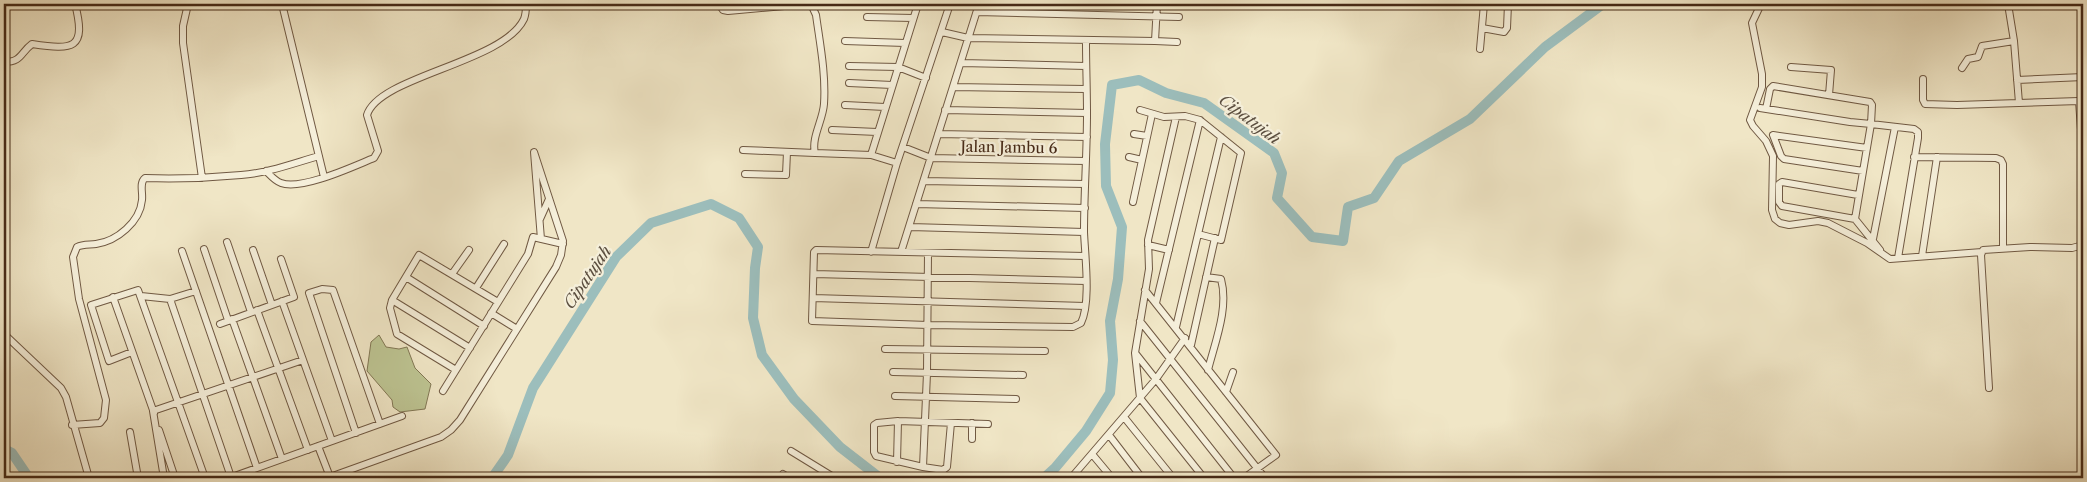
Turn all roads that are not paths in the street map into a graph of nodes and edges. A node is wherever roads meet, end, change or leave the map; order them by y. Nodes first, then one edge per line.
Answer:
1 (75, 4) edge
2 (188, 4) edge
3 (282, 4) edge
4 (526, 4) edge
5 (719, 4) edge
6 (918, 4) edge
7 (950, 4) edge
8 (980, 4) edge
9 (1156, 4) edge
10 (1484, 4) edge
11 (1508, 4) edge
12 (1761, 4) edge
13 (2008, 4) edge
14 (811, 5) edge
15 (977, 12) junction
16 (867, 16) dead end
17 (1156, 16) junction
18 (1179, 17) dead end
19 (913, 18) junction
20 (1482, 28) junction
21 (942, 32) junction
22 (968, 38) junction
23 (845, 41) dead end
24 (1086, 41) junction
25 (1155, 41) junction
26 (2014, 41) junction
27 (905, 42) junction
28 (1178, 42) dead end
29 (1480, 50) dead end
30 (4, 62) edge
31 (961, 63) junction
32 (849, 66) dead end
33 (1086, 66) junction
34 (898, 67) junction
35 (1791, 67) dead end
36 (1962, 68) dead end
37 (2083, 77) edge
38 (926, 78) junction
39 (1923, 79) dead end
40 (2017, 80) junction
41 (848, 83) dead end
42 (892, 85) junction
43 (953, 87) junction
44 (1086, 89) junction
45 (1829, 95) junction
46 (2019, 103) junction
47 (845, 105) dead end
48 (885, 107) junction
49 (945, 110) junction
50 (1140, 110) dead end
51 (1087, 113) junction
52 (1152, 114) junction
53 (1176, 117) junction
54 (1200, 120) junction
55 (1871, 124) junction
56 (1895, 127) junction
57 (832, 130) dead end
58 (878, 132) junction
59 (938, 134) junction
60 (1134, 134) dead end
61 (1147, 136) junction
62 (1087, 137) junction
63 (1221, 137) junction
64 (903, 147) junction
65 (1867, 148) junction
66 (743, 150) dead end
67 (787, 152) junction
68 (815, 153) junction
69 (871, 155) junction
70 (319, 156) junction
71 (1129, 157) dead end
72 (1914, 157) junction
73 (1937, 157) junction
74 (931, 158) junction
75 (2083, 158) edge
76 (1142, 160) junction
77 (1086, 161) junction
78 (897, 163) junction
79 (266, 171) junction
80 (1863, 171) junction
81 (745, 174) dead end
82 (202, 178) junction
83 (324, 178) junction
84 (924, 182) junction
85 (1085, 184) junction
86 (1858, 195) junction
87 (550, 199) junction
88 (1133, 202) dead end
89 (916, 204) junction
90 (1084, 208) junction
91 (1855, 219) junction
92 (539, 220) junction
93 (910, 227) junction
94 (1084, 232) junction
95 (1198, 234) junction
96 (1215, 238) junction
97 (541, 239) junction
98 (1873, 239) junction
99 (226, 242) dead end
100 (504, 244) dead end
101 (563, 244) junction
102 (2083, 244) edge
103 (1148, 245) junction
104 (2002, 248) junction
105 (204, 249) dead end
106 (253, 250) dead end
107 (469, 250) dead end
108 (1169, 250) junction
109 (182, 251) dead end
110 (871, 252) junction
111 (901, 252) junction
112 (1982, 252) junction
113 (928, 253) junction
114 (1883, 254) junction
115 (1086, 256) junction
116 (1922, 256) junction
117 (1898, 258) junction
118 (281, 259) dead end
119 (452, 274) junction
120 (814, 274) junction
121 (406, 276) junction
122 (928, 276) junction
123 (1206, 277) junction
124 (1086, 281) junction
125 (476, 288) junction
126 (1145, 290) junction
127 (196, 291) junction
128 (141, 296) junction
129 (113, 297) junction
130 (813, 298) junction
131 (170, 299) junction
132 (392, 300) junction
133 (282, 301) junction
134 (498, 302) junction
135 (928, 302) junction
136 (1156, 304) junction
137 (272, 305) junction
138 (1085, 306) junction
139 (254, 311) junction
140 (491, 313) junction
141 (230, 320) junction
142 (1140, 321) junction
143 (220, 324) dead end
144 (928, 325) junction
145 (484, 326) junction
146 (1176, 327) junction
147 (517, 330) junction
148 (4, 334) edge
149 (1185, 338) junction
150 (1191, 345) junction
151 (470, 348) junction
152 (885, 350) dead end
153 (928, 351) junction
154 (1045, 351) dead end
155 (132, 352) junction
156 (1135, 353) junction
157 (1170, 359) junction
158 (303, 360) junction
159 (278, 369) junction
160 (456, 370) junction
161 (1208, 370) junction
162 (893, 372) dead end
163 (927, 372) junction
164 (1233, 372) dead end
165 (1023, 374) dead end
166 (253, 378) junction
167 (1156, 379) junction
168 (228, 386) junction
169 (1989, 388) dead end
170 (443, 391) dead end
171 (1226, 392) junction
172 (203, 393) junction
173 (895, 396) dead end
174 (926, 397) junction
175 (1140, 398) junction
176 (1016, 399) dead end
177 (178, 402) junction
178 (153, 411) junction
179 (402, 416) dead end
180 (1124, 417) junction
181 (898, 421) junction
182 (926, 422) junction
183 (951, 423) junction
184 (972, 423) junction
185 (380, 424) junction
186 (988, 424) dead end
187 (72, 425) junction
188 (130, 432) dead end
189 (356, 433) junction
190 (1109, 435) junction
191 (972, 439) dead end
192 (332, 441) junction
193 (318, 446) junction
194 (308, 450) junction
195 (791, 451) dead end
196 (1092, 454) junction
197 (282, 459) junction
198 (897, 462) junction
199 (922, 467) junction
200 (257, 468) junction
201 (1258, 470) junction
202 (1077, 472) junction
203 (783, 474) dead end
204 (89, 478) edge
205 (138, 478) edge
206 (164, 478) edge
207 (175, 478) edge
208 (205, 478) edge
209 (230, 478) edge
210 (328, 478) edge
211 (790, 478) edge
212 (835, 478) edge
213 (1071, 478) edge
214 (1082, 478) edge
215 (1112, 478) edge
216 (1142, 478) edge
217 (1174, 478) edge
218 (1204, 478) edge
219 (1234, 478) edge
220 (1244, 478) edge
221 (1251, 478) edge
222 (1265, 478) edge

1 - 30 street
2 - 82 street
3 - 70 street
4 - 83 street
5 - 14 street
6 - 19 street
7 - 21 street
8 - 15 street
9 - 17 street
10 - 20 street
11 - 20 street
12 - 114 street
13 - 26 street
14 - 68 street
15 - 17 street
15 - 22 street
16 - 19 street
17 - 18 street
17 - 25 street
19 - 27 street
20 - 29 street
21 - 22 street
21 - 38 street
22 - 24 street
22 - 31 street
23 - 27 street
24 - 25 street
24 - 33 street
25 - 28 street
26 - 36 street
26 - 40 street
27 - 34 street
31 - 33 street
31 - 43 street
32 - 34 street
33 - 44 street
34 - 38 street
34 - 42 street
35 - 45 street
37 - 40 street
38 - 64 street
39 - 46 street
40 - 46 street
41 - 42 street
42 - 48 street
43 - 44 street
43 - 49 street
44 - 51 street
45 - 55 street
45 - 55 street
46 - 75 street
47 - 48 street
48 - 58 street
49 - 51 street
49 - 59 street
50 - 52 street
51 - 62 street
52 - 53 street
52 - 61 street
53 - 54 street
53 - 103 street
54 - 63 street
54 - 108 street
55 - 56 street
55 - 65 street
56 - 72 street
56 - 98 street
57 - 58 street
58 - 69 street
59 - 62 street
59 - 74 street
60 - 61 street
61 - 76 street
62 - 77 street
63 - 95 street
63 - 96 street
64 - 74 street
64 - 78 street
65 - 80 street
65 - 80 street
66 - 67 street
67 - 68 street
67 - 81 street
68 - 69 street
69 - 78 street
70 - 79 street
70 - 83 street
71 - 76 street
72 - 73 street
72 - 117 street
73 - 104 street
73 - 116 street
74 - 77 street, Jalan Jambu 6
74 - 84 street
76 - 88 street
77 - 85 street
78 - 110 street
79 - 82 street
79 - 83 street
80 - 86 street
82 - 187 street
84 - 85 street
84 - 89 street
85 - 90 street
86 - 91 street
86 - 91 street
87 - 92 street
87 - 92 street
87 - 101 street
89 - 90 street
89 - 93 street
90 - 94 street
91 - 98 street
92 - 97 street
93 - 94 street
93 - 111 street
94 - 115 street
95 - 96 street
95 - 146 street
96 - 123 street
97 - 101 street
97 - 134 street
98 - 114 street
99 - 139 street
100 - 125 street
101 - 147 street
102 - 104 street
103 - 108 street
103 - 126 street
104 - 112 street
105 - 141 street
106 - 137 street
107 - 119 street
108 - 136 street
109 - 127 street
110 - 111 street
110 - 120 street
111 - 113 street
112 - 116 street
112 - 169 street
113 - 115 street
113 - 122 street
114 - 117 street
115 - 124 street
116 - 117 street
118 - 133 street
119 - 121 street
119 - 125 street
120 - 122 street
120 - 130 street
121 - 132 street
121 - 145 street
122 - 124 street
122 - 135 street
123 - 150 street
123 - 161 street
124 - 138 street
125 - 134 street
126 - 136 street
126 - 142 street
127 - 131 street
127 - 168 street
128 - 129 street
128 - 131 street
128 - 177 street
129 - 155 street
129 - 155 street
130 - 135 street
130 - 144 street
131 - 172 street
132 - 151 street
132 - 160 street
133 - 137 street
133 - 158 street
134 - 140 street
135 - 138 street
135 - 144 street
136 - 146 street
137 - 139 street
138 - 144 street
139 - 141 street
139 - 159 street
140 - 145 street
140 - 147 street
141 - 143 street
141 - 166 street
142 - 156 street
142 - 157 street
144 - 153 street
145 - 151 street
146 - 149 street
147 - 210 street
148 - 187 street
149 - 150 street
149 - 157 street
150 - 161 street
151 - 160 street
152 - 153 street
153 - 154 street
153 - 163 street
155 - 178 street
156 - 167 street
156 - 175 street
157 - 167 street
157 - 201 street
158 - 159 street
158 - 192 street
159 - 166 street
159 - 194 street
160 - 170 street
161 - 171 street
162 - 163 street
163 - 165 street
163 - 174 street
164 - 171 street
166 - 168 street
166 - 197 street
167 - 175 street
167 - 219 street
168 - 172 street
168 - 200 street
171 - 201 street
172 - 177 street
172 - 209 street
173 - 174 street
174 - 176 street
174 - 182 street
175 - 180 street
175 - 218 street
177 - 178 street
177 - 208 street
178 - 206 street
178 - 207 street
179 - 185 street
180 - 190 street
180 - 217 street
181 - 182 street
181 - 198 street
181 - 198 street
182 - 183 street
182 - 199 street
183 - 184 street
183 - 199 street
184 - 186 street
184 - 191 street
185 - 189 street
185 - 189 street
187 - 204 street
188 - 205 street
189 - 192 street
190 - 196 street
190 - 216 street
192 - 193 street
193 - 194 street
193 - 210 street
194 - 197 street
195 - 212 street
196 - 202 street
196 - 215 street
197 - 200 street
198 - 199 street
200 - 209 street
201 - 220 street
201 - 221 street
201 - 222 street
202 - 213 street
202 - 214 street
203 - 211 street

